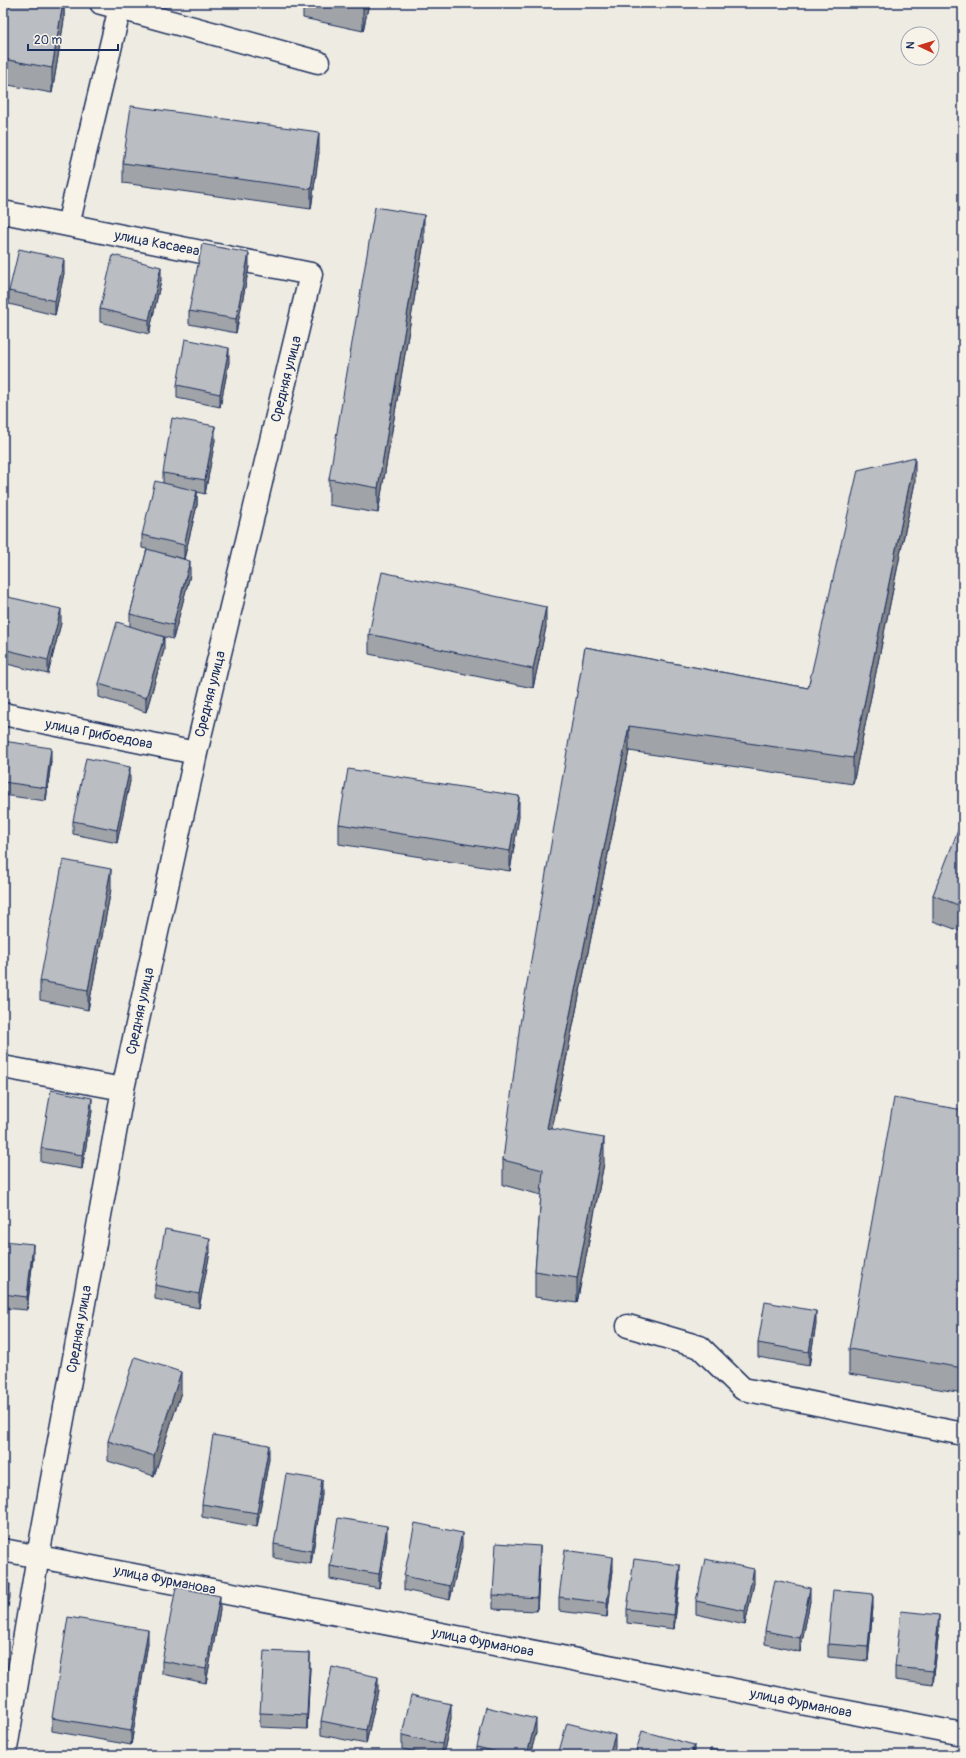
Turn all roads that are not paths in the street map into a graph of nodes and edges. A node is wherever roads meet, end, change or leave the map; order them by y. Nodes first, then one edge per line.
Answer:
1 (114, 4) edge
2 (318, 62) dead end
3 (3, 212) edge
4 (68, 225) junction
5 (311, 274) joint
6 (3, 714) edge
7 (196, 753) junction
8 (3, 1067) edge
9 (123, 1089) junction
10 (628, 1326) dead end
11 (963, 1434) edge
12 (3, 1550) edge
13 (38, 1556) junction
14 (963, 1734) edge
15 (5, 1755) edge

1 - 2 street
1 - 4 street
3 - 4 street, улица Касаева
4 - 5 street, улица Касаева
5 - 7 street, Средняя улица
6 - 7 street, улица Грибоедова
7 - 9 street, Средняя улица
8 - 9 street
9 - 13 street, Средняя улица
10 - 11 street
12 - 13 street, улица Фурманова
13 - 14 street, улица Фурманова
13 - 15 street, Средняя улица

